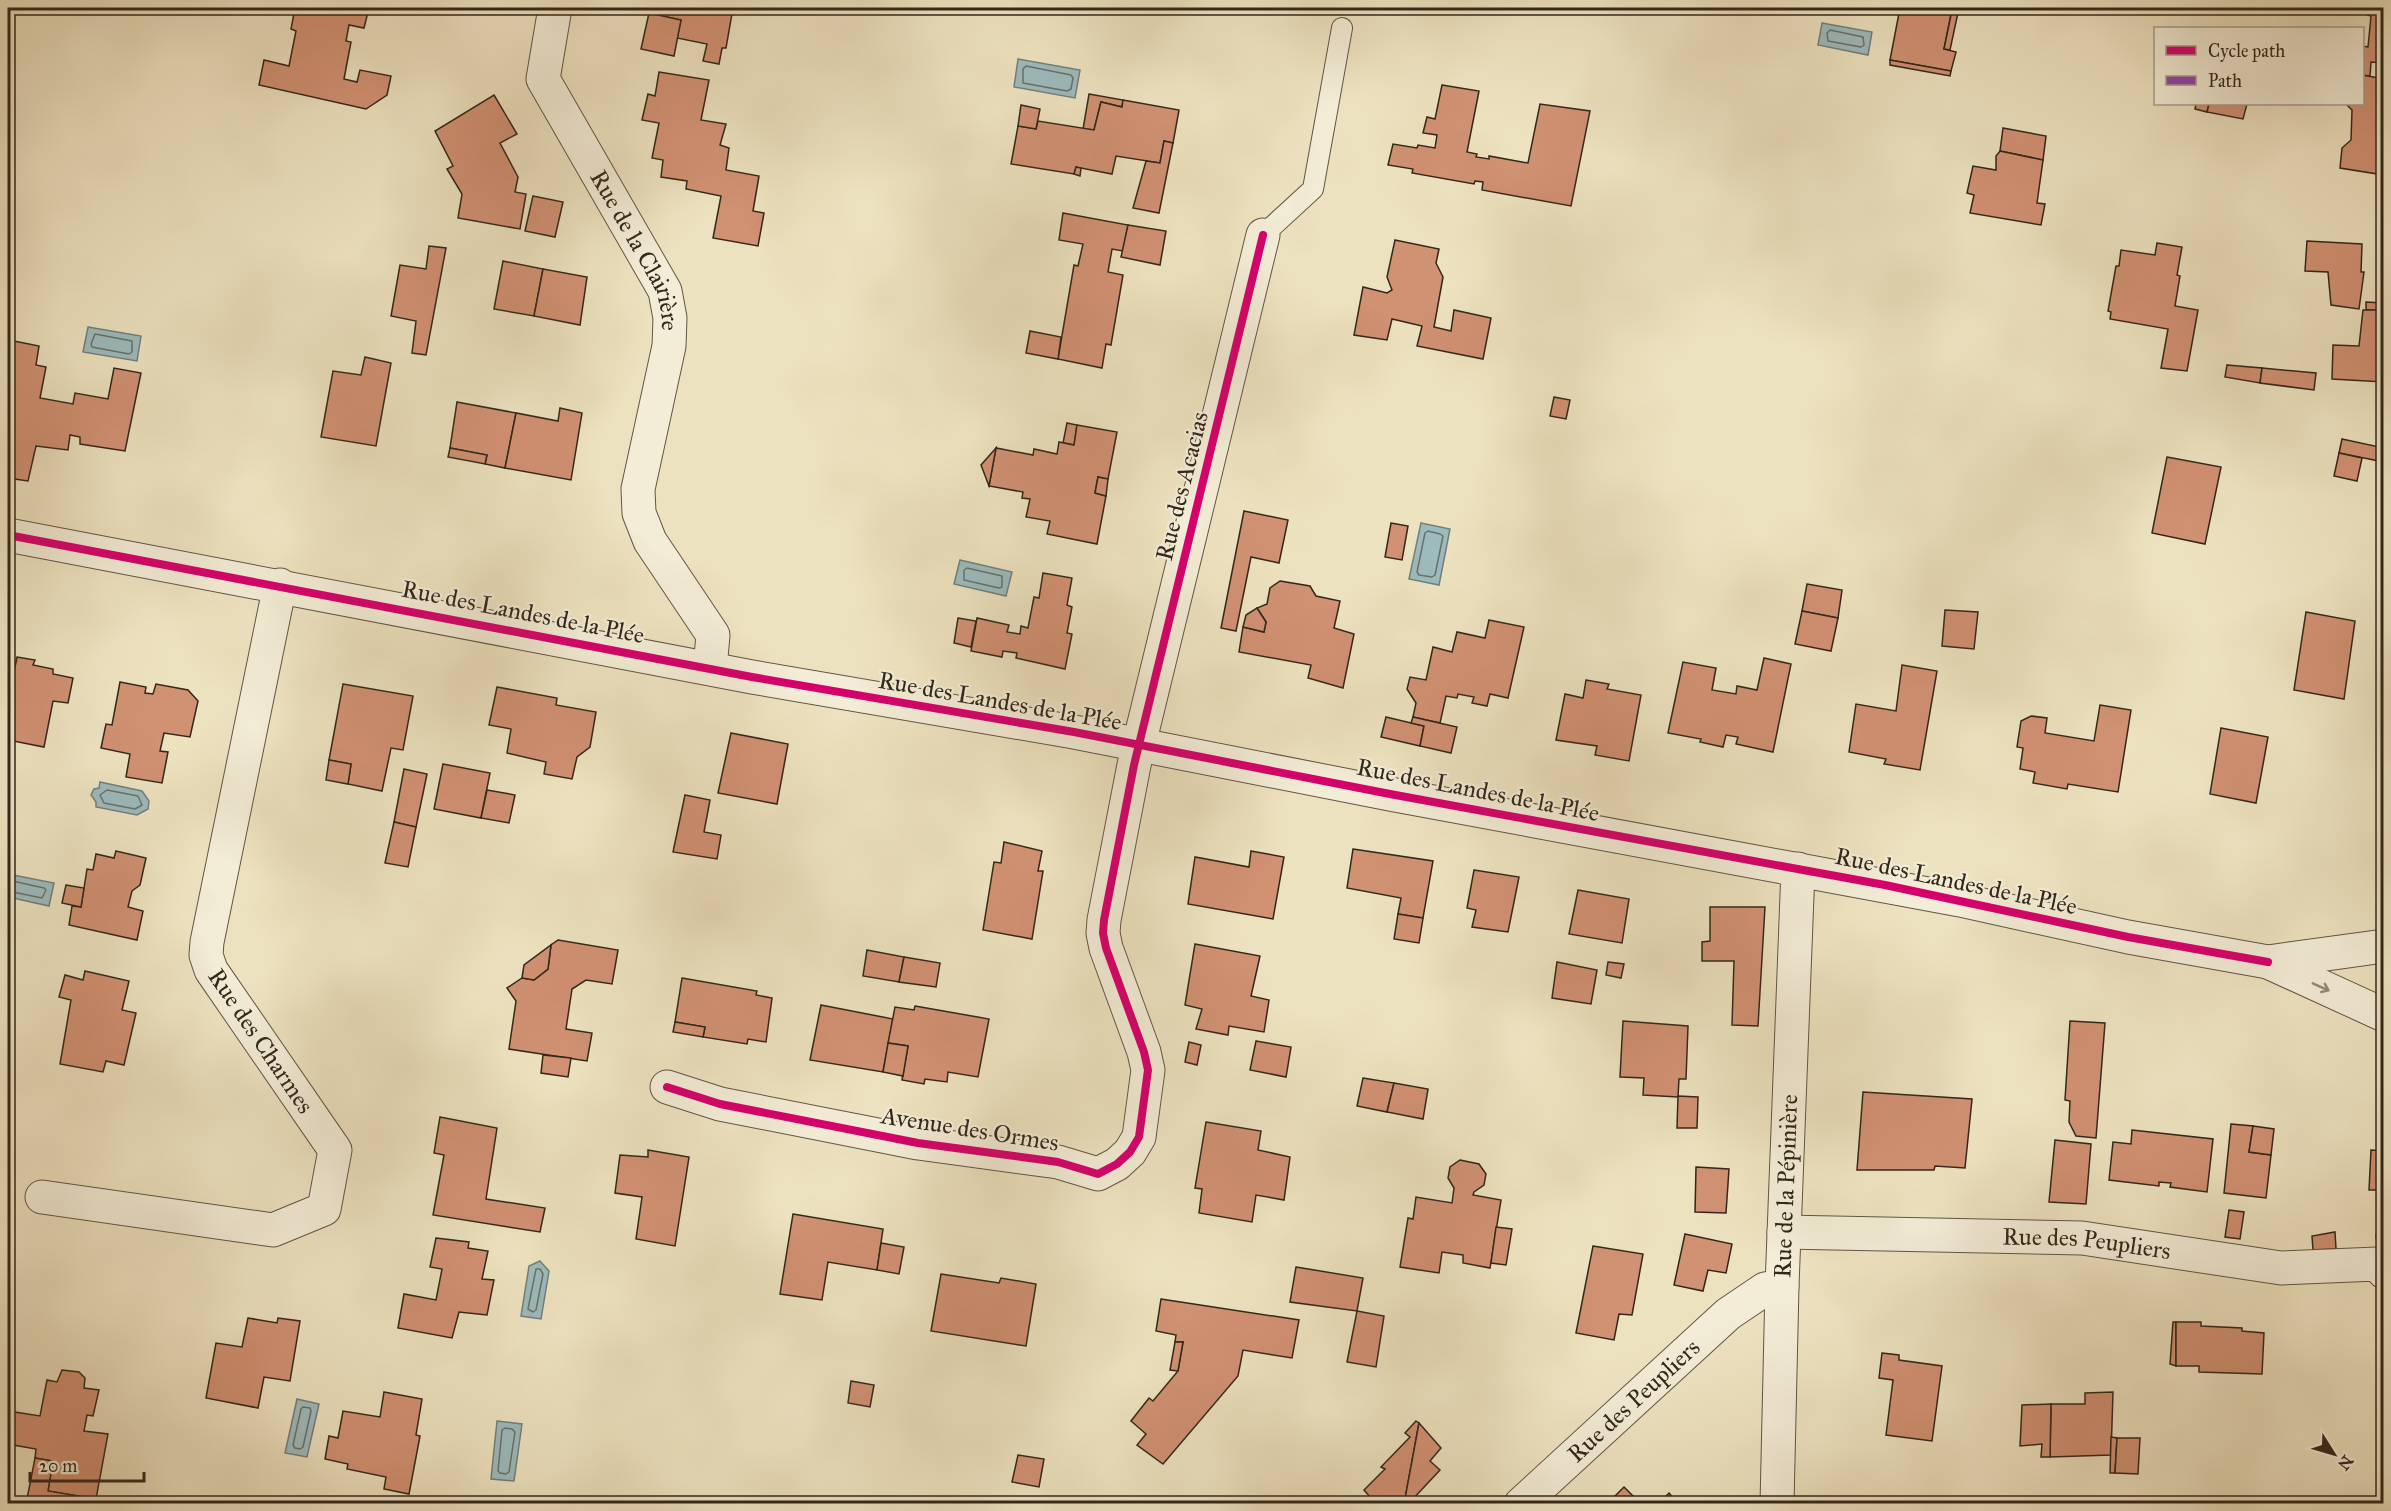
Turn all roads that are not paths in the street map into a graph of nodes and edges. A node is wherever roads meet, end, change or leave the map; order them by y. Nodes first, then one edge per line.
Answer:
1 (555, 8) edge
2 (1342, 28) dead end
3 (1263, 235) joint
4 (8, 535) edge
5 (280, 585) junction
6 (710, 668) junction
7 (1139, 746) junction
8 (1798, 869) junction
9 (2384, 946) edge
10 (2268, 962) junction
11 (2384, 1015) edge
12 (667, 1087) dead end
13 (42, 1197) dead end
14 (1784, 1232) junction
15 (2384, 1272) edge
16 (1782, 1286) junction
17 (1521, 1503) edge
18 (1777, 1503) edge

1 - 6 street, Rue de la Clairière
2 - 3 lane, Rue des Acacias
3 - 7 street, Rue des Acacias
4 - 5 street, Rue des Landes de la Plée
5 - 6 street, Rue des Landes de la Plée
5 - 13 street, Rue des Charmes
6 - 7 street, Rue des Landes de la Plée
7 - 8 street, Rue des Landes de la Plée
7 - 12 street, Avenue des Ormes
8 - 10 street, Rue des Landes de la Plée
8 - 14 street, Rue de la Pépinière
9 - 10 street, Rue des Landes de la Plée
10 -> 11 street, Rue des Landes de la Plée
14 - 15 street, Rue des Peupliers
14 - 16 street, Rue de la Pépinière
16 - 17 street, Rue des Peupliers
16 - 18 street, Rue de la Pépinière

